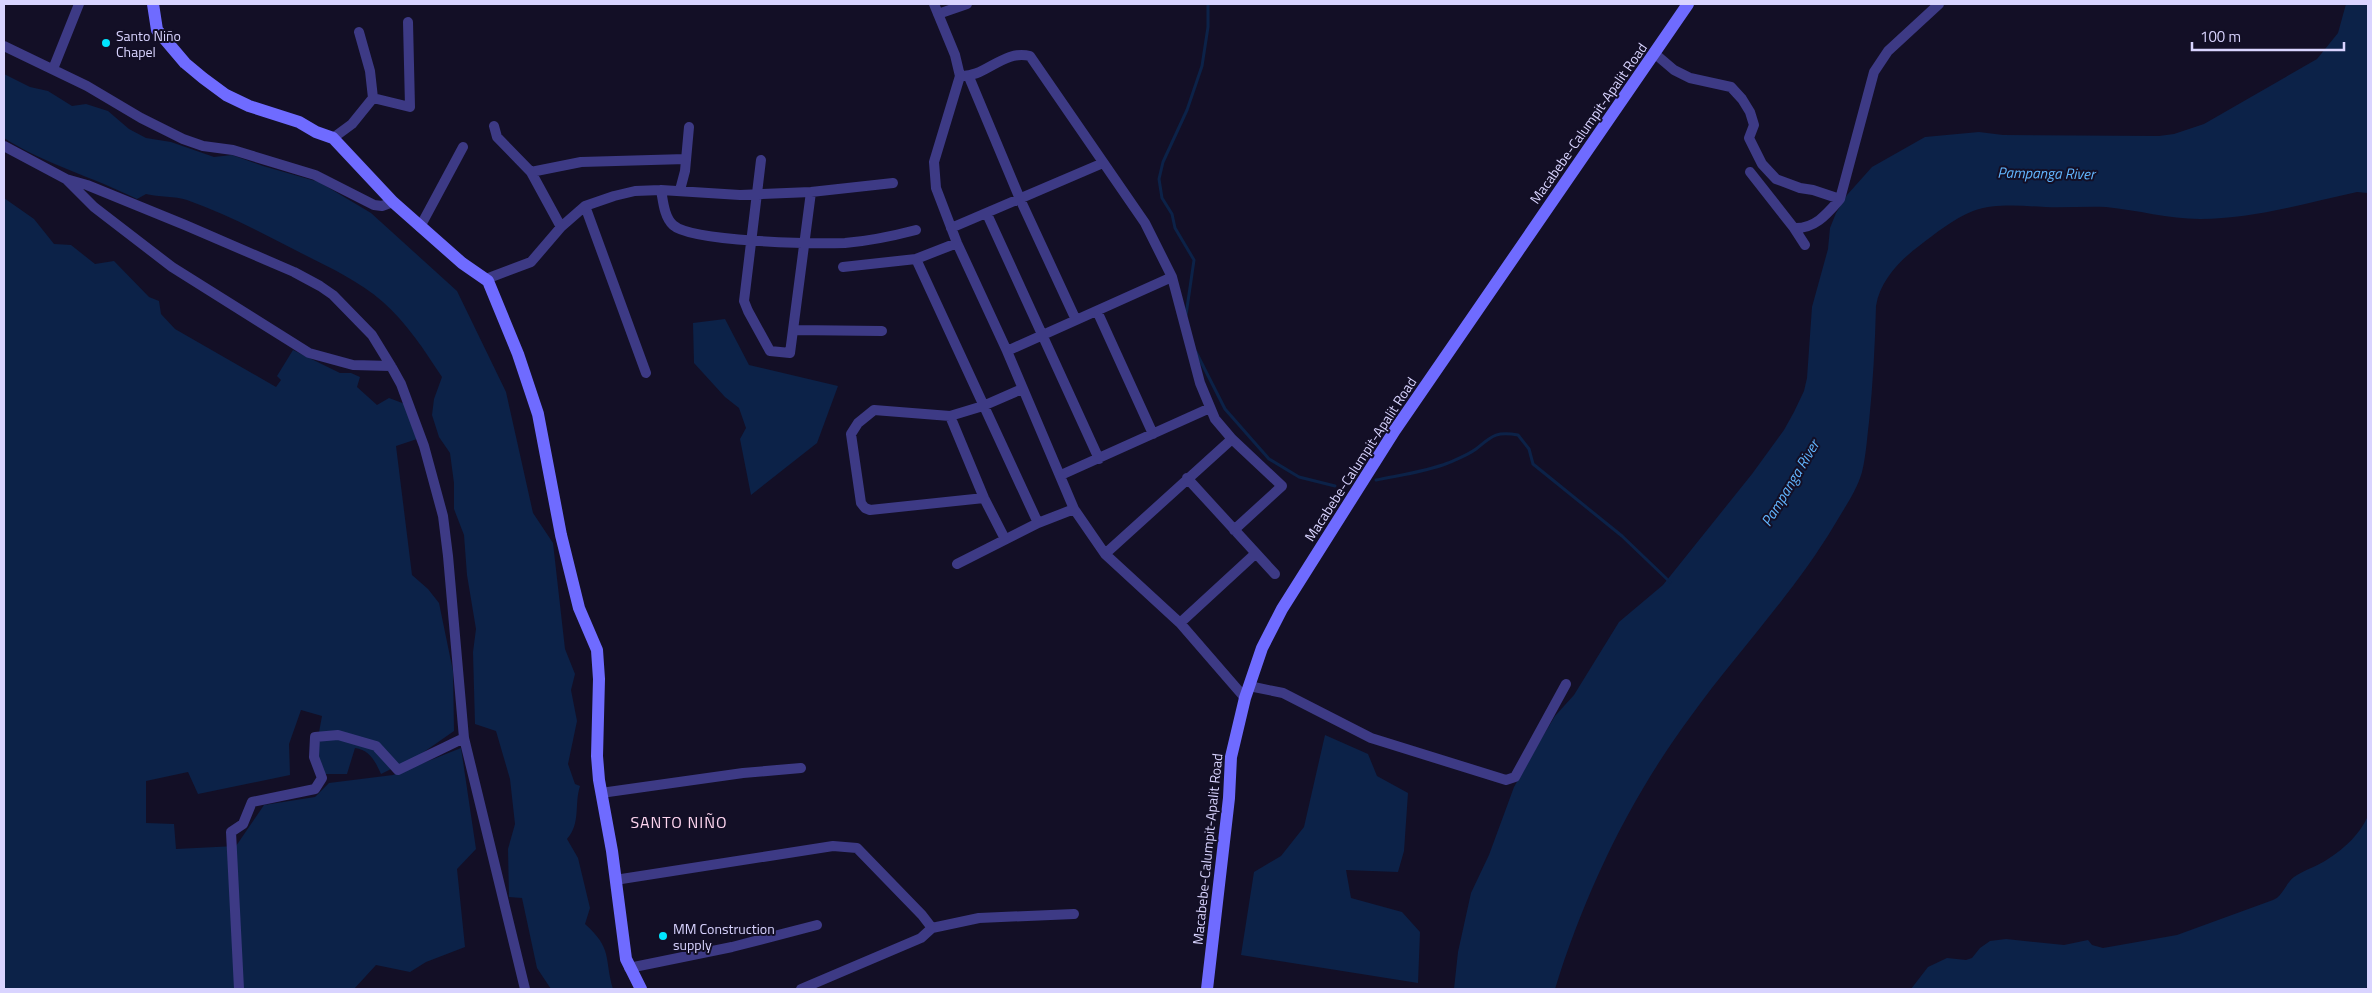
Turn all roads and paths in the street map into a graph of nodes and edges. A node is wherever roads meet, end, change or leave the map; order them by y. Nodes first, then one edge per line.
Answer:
1 (79, 4) edge
2 (152, 4) edge
3 (934, 4) edge
4 (967, 4) edge
5 (1688, 4) edge
6 (1939, 4) edge
7 (938, 14) junction
8 (408, 22) dead end
9 (359, 32) dead end
10 (4, 46) edge
11 (1654, 53) junction
12 (53, 69) junction
13 (964, 76) junction
14 (373, 98) junction
15 (494, 126) dead end
16 (689, 128) dead end
17 (333, 138) junction
18 (4, 146) edge
19 (463, 147) dead end
20 (686, 159) junction
21 (761, 160) dead end
22 (1103, 163) junction
23 (531, 172) junction
24 (1750, 172) dead end
25 (66, 179) junction
26 (893, 183) dead end
27 (661, 190) junction
28 (680, 190) junction
29 (811, 192) junction
30 (758, 193) junction
31 (1020, 199) junction
32 (1840, 199) junction
33 (393, 202) junction
34 (585, 206) junction
35 (987, 214) junction
36 (420, 227) junction
37 (561, 227) junction
38 (951, 228) junction
39 (1794, 228) junction
40 (916, 230) dead end
41 (752, 240) junction
42 (806, 242) junction
43 (957, 243) junction
44 (1805, 245) dead end
45 (916, 259) junction
46 (843, 267) dead end
47 (1172, 277) junction
48 (486, 280) junction
49 (1097, 311) junction
50 (1076, 320) junction
51 (793, 330) junction
52 (882, 331) dead end
53 (1043, 334) junction
54 (1007, 351) junction
55 (391, 366) junction
56 (646, 373) dead end
57 (1022, 389) junction
58 (983, 406) junction
59 (1210, 408) junction
60 (950, 416) junction
61 (1153, 434) junction
62 (1232, 439) junction
63 (1099, 459) junction
64 (1061, 475) junction
65 (1187, 478) junction
66 (984, 498) junction
67 (1074, 509) junction
68 (1038, 523) junction
69 (1234, 530) junction
70 (1005, 539) junction
71 (1104, 554) junction
72 (1255, 554) junction
73 (957, 564) dead end
74 (1275, 574) dead end
75 (1180, 623) junction
76 (1566, 684) dead end
77 (1247, 692) junction
78 (464, 738) junction
79 (801, 768) dead end
80 (602, 793) junction
81 (615, 880) junction
82 (1074, 914) dead end
83 (818, 925) dead end
84 (932, 928) junction
85 (629, 968) junction
86 (239, 989) edge
87 (525, 989) edge
88 (641, 989) edge
89 (801, 989) edge
90 (1207, 989) edge

1 - 12 street
2 - 17 main road
3 - 7 street
4 - 7 street
5 - 11 main road, Macabebe-Calumpit-Apalit Road
6 - 32 street
7 - 13 street
8 - 14 street
9 - 14 street
10 - 12 street
11 - 32 street
11 - 77 main road, Macabebe-Calumpit-Apalit Road
12 - 33 street
13 - 22 street
13 - 31 street
13 - 38 street
14 - 17 street
15 - 23 street
16 - 20 street
17 - 33 main road
18 - 25 street
19 - 36 street
20 - 23 street
20 - 28 street
21 - 30 street
22 - 31 street
22 - 47 street
23 - 37 street
24 - 39 street
25 - 55 street
25 - 55 street
26 - 29 street
27 - 28 street
27 - 34 street
27 - 41 street
28 - 30 street
29 - 30 street
29 - 42 street
30 - 41 street
31 - 35 street
31 - 50 street
32 - 39 street
33 - 36 main road
34 - 37 street
34 - 56 street
35 - 38 street
35 - 53 street
36 - 48 main road
37 - 48 street
38 - 43 street
39 - 44 street
40 - 42 street
41 - 42 street
41 - 51 street
42 - 51 street
43 - 45 street
43 - 54 street
45 - 46 street
45 - 58 street
47 - 49 street
47 - 59 street
48 - 80 main road
49 - 50 street
49 - 61 street
50 - 53 street
51 - 52 street
53 - 54 street
53 - 63 street
54 - 57 street
55 - 78 street
57 - 58 street
57 - 64 street
58 - 60 street
58 - 68 street
59 - 61 street
59 - 62 street
60 - 66 street
60 - 66 street
61 - 63 street
62 - 65 street
62 - 69 street
63 - 64 street
64 - 67 street
65 - 69 street
65 - 71 street
66 - 70 street
67 - 68 street
67 - 71 street
68 - 70 street
69 - 72 street
70 - 73 street
71 - 75 street
72 - 74 street
72 - 75 street
75 - 77 street
76 - 77 street
77 - 90 main road, Macabebe-Calumpit-Apalit Road
78 - 86 street
78 - 87 street
79 - 80 street
80 - 81 main road
81 - 84 street
81 - 85 main road
82 - 84 street
83 - 85 street
84 - 89 street
85 - 88 main road

